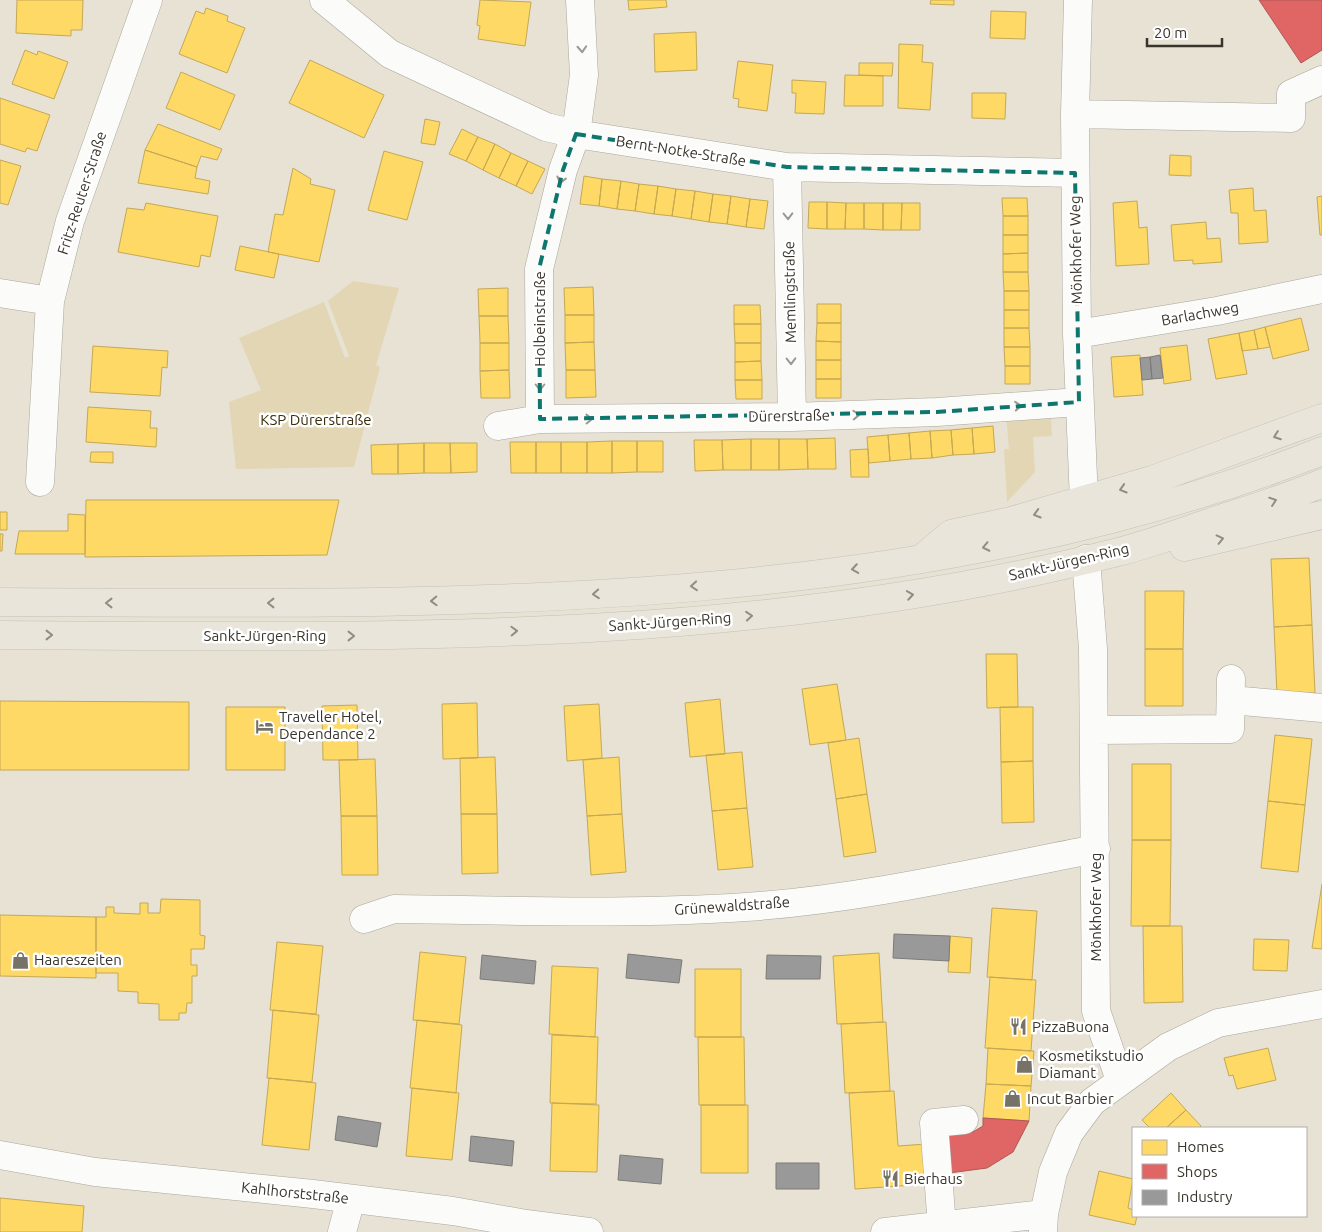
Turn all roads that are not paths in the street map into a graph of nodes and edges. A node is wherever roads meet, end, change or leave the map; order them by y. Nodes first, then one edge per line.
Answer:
1 (148, 0) edge
2 (324, 0) edge
3 (580, 0) edge
4 (1078, 0) edge
5 (1322, 80) edge
6 (1075, 114) junction
7 (576, 134) junction
8 (787, 167) junction
9 (1076, 173) junction
10 (1322, 289) edge
11 (0, 293) edge
12 (50, 301) junction
13 (1077, 334) junction
14 (1079, 402) junction
15 (792, 417) junction
16 (1322, 418) edge
17 (540, 419) junction
18 (498, 426) dead end
19 (1322, 451) edge
20 (40, 482) dead end
21 (1322, 483) edge
22 (1084, 501) junction
23 (1322, 515) edge
24 (1028, 538) junction
25 (1120, 551) junction
26 (921, 559) junction
27 (1086, 559) junction
28 (0, 602) edge
29 (0, 635) edge
30 (1322, 708) edge
31 (1094, 730) junction
32 (1096, 849) junction
33 (364, 919) dead end
34 (1322, 1004) edge
35 (1120, 1080) junction
36 (964, 1120) dead end
37 (0, 1155) edge
38 (351, 1198) junction
39 (1043, 1223) edge
40 (942, 1226) junction
41 (525, 1228) edge
42 (342, 1232) edge
43 (589, 1232) edge
44 (885, 1232) edge

1 - 12 street, Fritz-Reuter-Straße
2 - 7 street, Bernt-Notke-Straße
3 -> 7 street, Holbeinstraße
4 - 6 street, Mönkhofer Weg
5 - 6 street
6 - 9 street, Mönkhofer Weg
7 - 8 street, Bernt-Notke-Straße
7 -> 17 street, Holbeinstraße
8 - 9 street, Bernt-Notke-Straße
8 -> 15 street, Memlingstraße
9 - 13 street, Mönkhofer Weg
10 - 13 street, Barlachweg
11 - 12 street
12 - 20 street, Fritz-Reuter-Straße
13 - 14 street, Mönkhofer Weg
15 -> 14 street, Dürerstraße
14 - 22 street, Mönkhofer Weg
17 -> 15 street, Dürerstraße
16 -> 22 main road
17 - 18 street, Dürerstraße
19 - 24 main road
25 -> 21 main road, Sankt-Jürgen-Ring
22 -> 26 main road
25 -> 23 main road
24 -> 26 main road
24 - 27 main road
25 - 27 main road, Sankt-Jürgen-Ring
26 -> 28 main road
29 -> 27 main road, Sankt-Jürgen-Ring
27 - 31 street, Mönkhofer Weg
30 - 31 street
31 - 32 street, Mönkhofer Weg
32 - 33 street, Grünewaldstraße
32 - 35 street, Mönkhofer Weg
34 - 35 street
35 - 39 street
36 - 40 street
37 - 38 street, Kahlhorststraße
38 - 41 street, Kahlhorststraße
38 - 42 street
39 - 40 street
40 - 44 street
41 - 43 street, Kahlhorststraße

